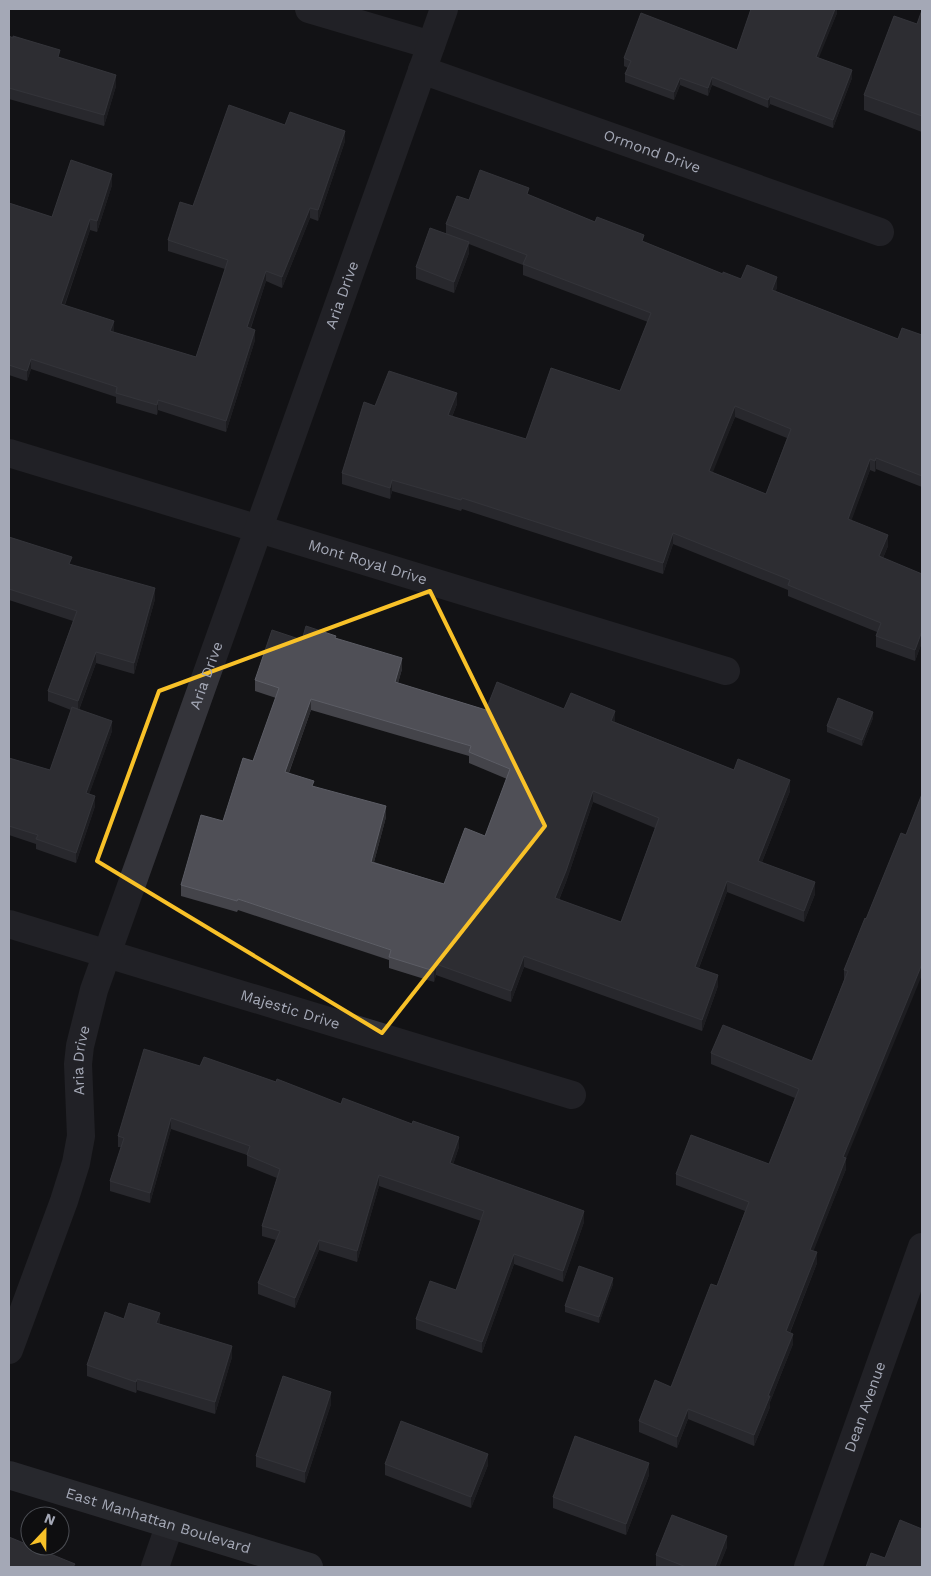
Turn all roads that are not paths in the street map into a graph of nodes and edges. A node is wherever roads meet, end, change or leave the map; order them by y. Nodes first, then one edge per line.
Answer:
1 (309, 9) edge
2 (444, 9) edge
3 (431, 44) junction
4 (422, 70) junction
5 (880, 232) dead end
6 (9, 453) edge
7 (258, 529) junction
8 (726, 671) dead end
9 (9, 924) edge
10 (107, 954) junction
11 (572, 1095) dead end
12 (922, 1246) edge
13 (9, 1350) edge
14 (9, 1475) edge
15 (170, 1524) junction
16 (154, 1567) edge
17 (309, 1567) edge
18 (808, 1567) edge

1 - 3 street
2 - 3 street, Aria Drive
3 - 4 street, Aria Drive
4 - 5 street, Ormond Drive
4 - 7 street, Aria Drive
6 - 7 street, Mont Royal Drive
7 - 8 street, Mont Royal Drive
7 - 10 street, Aria Drive
9 - 10 street, Majestic Drive
10 - 11 street, Majestic Drive
10 - 13 street, Aria Drive
12 - 18 street, Dean Avenue
14 - 15 main road, East Manhattan Boulevard
15 - 16 street
15 - 17 main road, East Manhattan Boulevard

